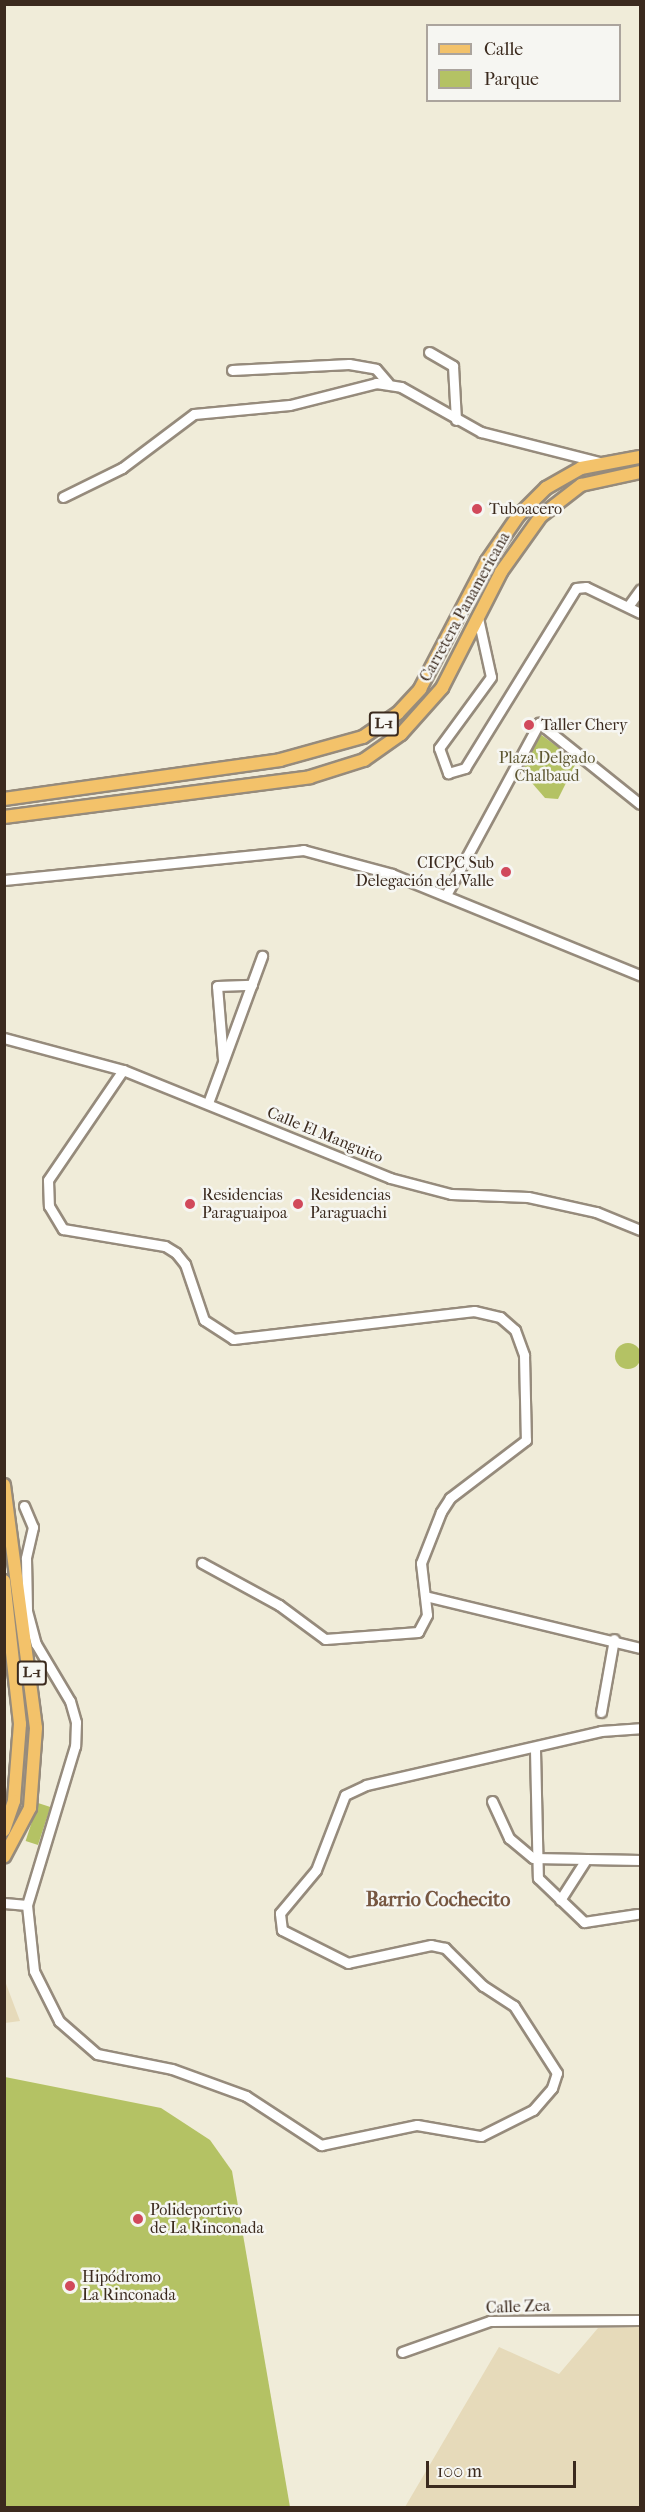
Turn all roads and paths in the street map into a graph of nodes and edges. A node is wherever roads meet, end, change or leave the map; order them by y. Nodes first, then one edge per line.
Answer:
1 (429, 352) dead end
2 (232, 370) dead end
3 (388, 383) junction
4 (456, 420) junction
5 (640, 457) edge
6 (603, 463) junction
7 (640, 472) edge
8 (63, 497) dead end
9 (640, 590) edge
10 (629, 605) junction
11 (640, 614) edge
12 (478, 618) junction
13 (4, 799) edge
14 (640, 804) edge
15 (4, 817) edge
16 (4, 880) edge
17 (446, 895) junction
18 (262, 956) dead end
19 (640, 975) edge
20 (252, 985) junction
21 (4, 1038) edge
22 (223, 1061) junction
23 (123, 1070) junction
24 (208, 1103) junction
25 (640, 1230) edge
26 (4, 1485) edge
27 (24, 1506) dead end
28 (20, 1559) junction
29 (202, 1563) dead end
30 (4, 1581) edge
31 (425, 1596) junction
32 (614, 1639) junction
33 (640, 1648) edge
34 (601, 1712) dead end
35 (640, 1728) edge
36 (534, 1750) junction
37 (492, 1801) dead end
38 (4, 1830) edge
39 (4, 1857) edge
40 (533, 1858) junction
41 (640, 1860) edge
42 (585, 1861) junction
43 (560, 1900) junction
44 (4, 1903) edge
45 (27, 1905) junction
46 (638, 1914) dead end
47 (640, 2320) edge
48 (402, 2352) dead end

1 - 4 street
2 - 3 street
3 - 4 street
3 - 8 street
4 - 6 street
5 - 6 main road, Carretera Panamericana / L-1
6 - 13 main road, Carretera Panamericana / L-1
7 - 12 main road, Carretera Panamericana / L-1
9 - 10 street
10 - 11 street
10 - 12 street
12 - 15 main road, Carretera Panamericana / L-1
14 - 17 street
16 - 17 street
17 - 19 street
18 - 20 street
20 - 22 street
20 - 22 street
21 - 23 street, Calle El Manguito
22 - 24 street
23 - 24 street, Calle El Manguito
23 - 31 street
24 - 25 street, Calle El Manguito
26 - 28 main road, L-1
27 - 28 street
28 - 39 main road, L-1
28 - 45 street
29 - 31 street
30 - 38 main road, L-1
31 - 32 street
32 - 33 street
32 - 34 street
35 - 36 street
36 - 40 street
36 - 45 street
37 - 40 street
40 - 42 street
40 - 43 street
41 - 42 street
42 - 43 street
43 - 46 street
44 - 45 street
47 - 48 street, Calle Zea

